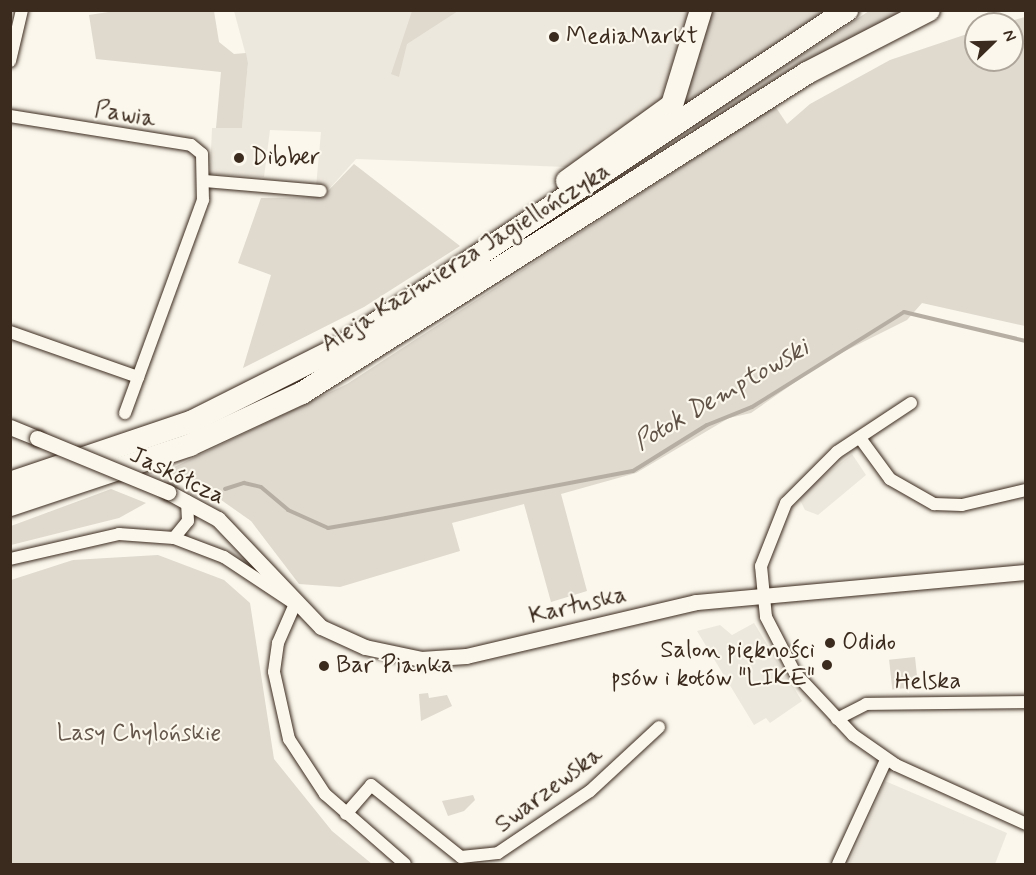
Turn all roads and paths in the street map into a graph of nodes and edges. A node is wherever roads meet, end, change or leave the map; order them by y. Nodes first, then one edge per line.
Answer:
1 (21, 10) edge
2 (701, 10) edge
3 (847, 10) edge
4 (929, 10) edge
5 (10, 61) edge
6 (10, 116) edge
7 (205, 181) junction
8 (321, 191) dead end
9 (521, 230) junction
10 (10, 332) edge
11 (138, 377) junction
12 (911, 403) dead end
13 (125, 413) dead end
14 (10, 427) edge
15 (860, 438) junction
16 (10, 483) edge
17 (1026, 490) edge
18 (187, 501) junction
19 (10, 505) edge
20 (174, 538) junction
21 (10, 559) edge
22 (1026, 572) edge
23 (762, 594) junction
24 (295, 604) junction
25 (1026, 702) edge
26 (837, 719) junction
27 (659, 726) dead end
28 (886, 760) junction
29 (346, 814) junction
30 (1026, 824) edge
31 (405, 864) edge
32 (838, 864) edge

1 - 5 street
2 - 9 highway
3 - 9 highway, Aleja Kazimierza Jagiellończyka
4 - 19 highway, Aleja Kazimierza Jagiellończyka
6 - 7 street, Pawia
7 - 8 street
7 - 11 street, Pawia
9 - 16 highway, Aleja Kazimierza Jagiellończyka
10 - 11 street
11 - 13 street, Pawia
12 - 15 street
14 - 18 street, Jaskółcza, bridge
15 - 17 street
15 - 23 street
18 - 20 street
18 - 24 street, Jaskółcza
20 - 21 street, Kartuska
20 - 24 street, Kartuska
22 - 23 street, Kartuska
23 - 24 street, Kartuska
23 - 26 street
24 - 29 street
25 - 26 street, Helska
26 - 28 street
27 - 29 street, Swarzewska
28 - 30 street
28 - 32 street
29 - 31 street

